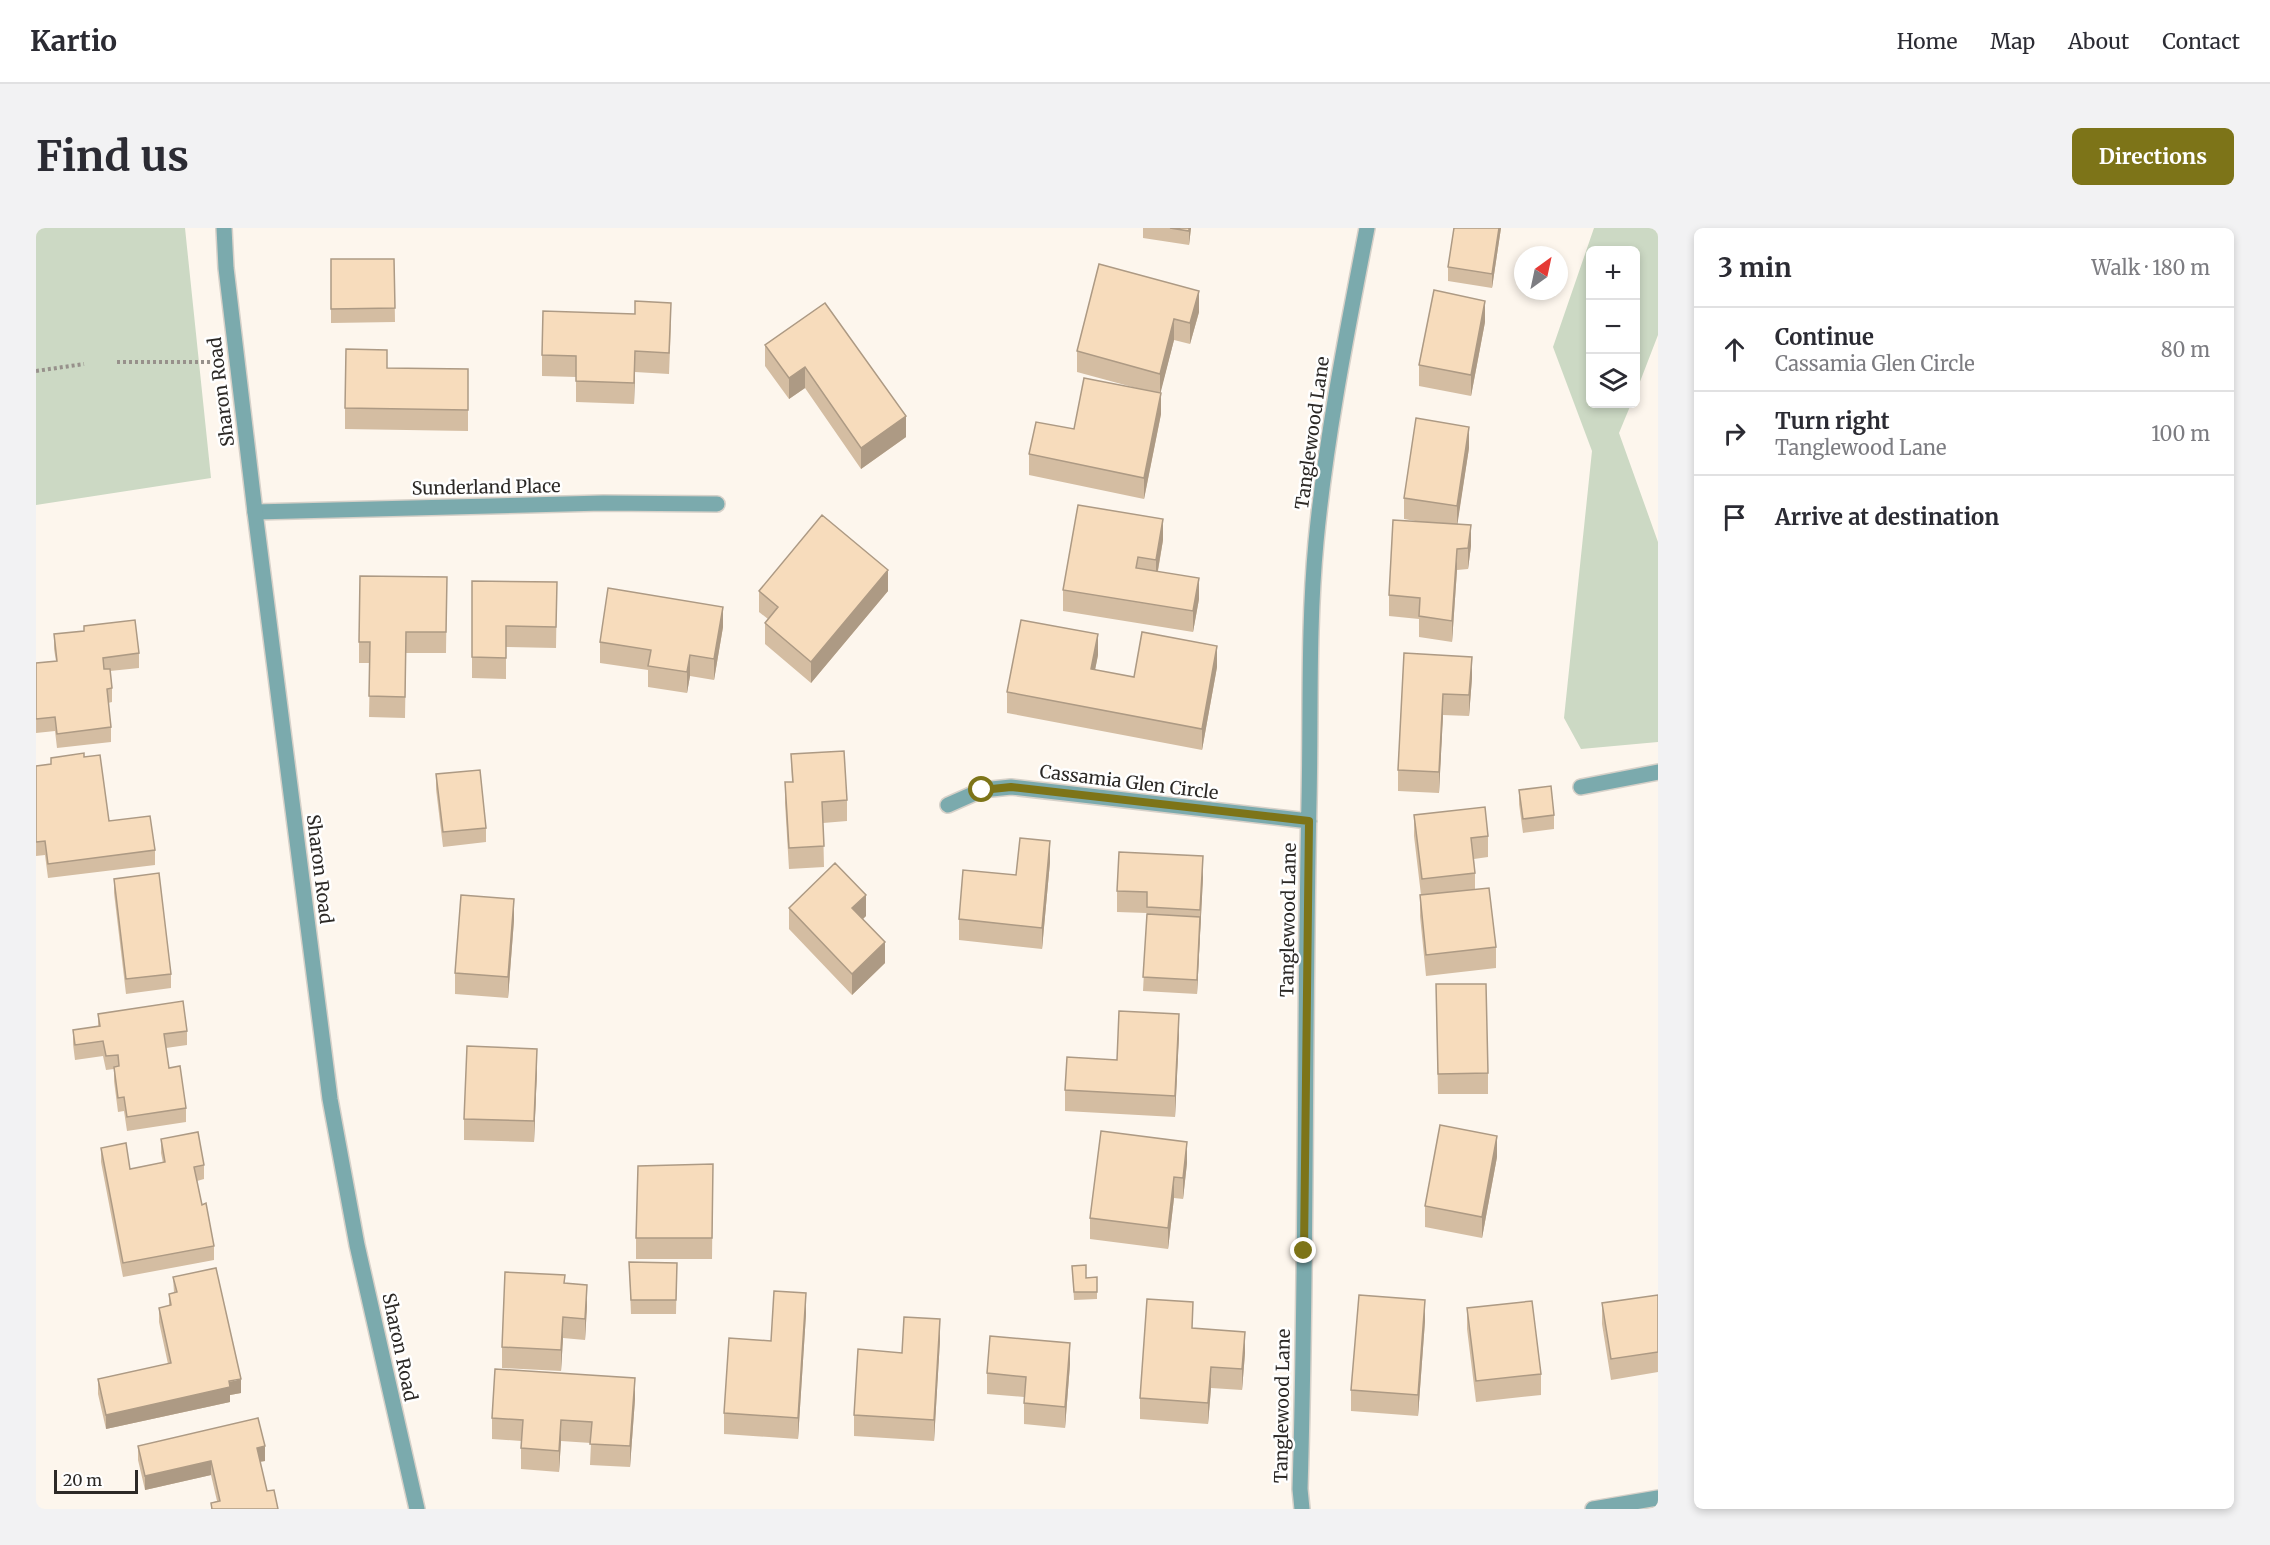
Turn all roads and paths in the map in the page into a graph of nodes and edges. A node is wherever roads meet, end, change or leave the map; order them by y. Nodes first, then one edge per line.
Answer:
1 (224, 228) edge
2 (1367, 228) edge
3 (117, 362) dead end
4 (237, 362) junction
5 (84, 364) dead end
6 (36, 371) edge
7 (717, 504) dead end
8 (255, 512) junction
9 (1658, 772) edge
10 (1581, 787) dead end
11 (948, 805) dead end
12 (1309, 821) junction
13 (1658, 1498) edge
14 (417, 1509) edge
15 (1302, 1509) edge
16 (1593, 1509) edge

1 - 4 street, Sharon Road
2 - 12 street, Tanglewood Lane
3 - 4 path
4 - 8 street, Sharon Road
5 - 6 path
7 - 8 street, Sunderland Place
8 - 14 street, Sharon Road
9 - 10 street
11 - 12 street, Cassamia Glen Circle
12 - 15 street, Tanglewood Lane
13 - 16 street

